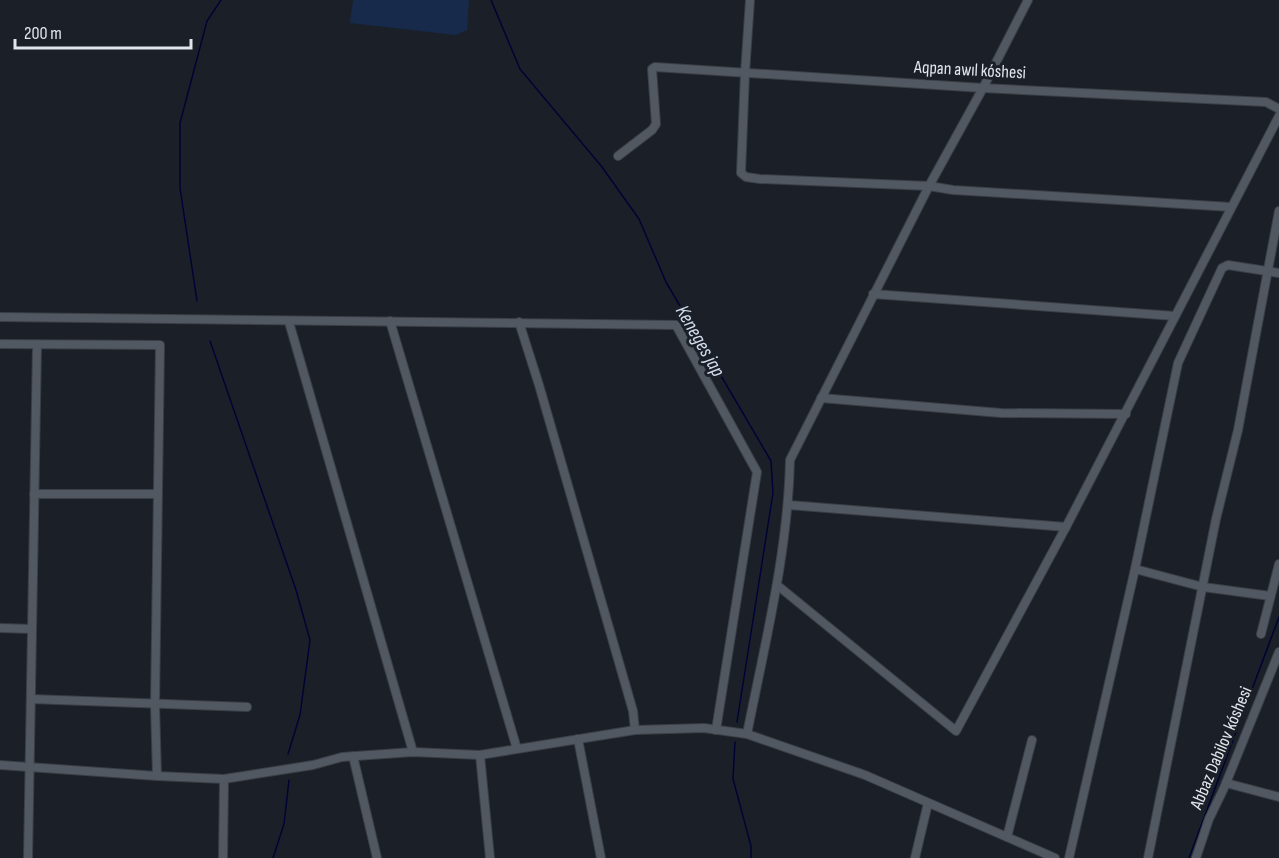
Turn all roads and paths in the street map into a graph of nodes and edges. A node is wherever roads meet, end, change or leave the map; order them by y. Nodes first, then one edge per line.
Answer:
1 (750, 0) edge
2 (1028, 0) edge
3 (745, 73) junction
4 (983, 88) junction
5 (1279, 109) edge
6 (1279, 116) edge
7 (618, 156) dead end
8 (928, 186) junction
9 (1230, 207) junction
10 (1279, 211) edge
11 (1268, 271) junction
12 (1279, 273) edge
13 (873, 294) junction
14 (1175, 316) junction
15 (0, 317) edge
16 (390, 321) junction
17 (288, 322) junction
18 (519, 322) junction
19 (0, 344) edge
20 (37, 345) junction
21 (821, 398) junction
22 (1126, 414) junction
23 (34, 494) junction
24 (159, 494) junction
25 (789, 505) junction
26 (1066, 527) junction
27 (1279, 564) edge
28 (1135, 569) junction
29 (777, 585) junction
30 (1203, 587) junction
31 (1270, 596) junction
32 (0, 628) edge
33 (32, 628) junction
34 (1261, 634) dead end
35 (1279, 652) edge
36 (31, 699) junction
37 (155, 705) junction
38 (247, 707) dead end
39 (635, 730) junction
40 (716, 730) junction
41 (747, 734) junction
42 (578, 739) junction
43 (1032, 740) dead end
44 (517, 749) junction
45 (412, 752) junction
46 (480, 755) junction
47 (353, 756) junction
48 (0, 765) edge
49 (31, 767) junction
50 (157, 776) junction
51 (224, 779) junction
52 (1226, 783) junction
53 (1279, 797) edge
54 (928, 803) junction
55 (1007, 837) junction
56 (28, 858) edge
57 (223, 858) edge
58 (377, 858) edge
59 (490, 858) edge
60 (601, 858) edge
61 (915, 858) edge
62 (1054, 858) edge
63 (1070, 858) edge
64 (1148, 858) edge
65 (1196, 858) edge

1 - 3 street
2 - 4 street
3 - 4 street, Aqpan awıl kóshesi
3 - 7 street, Aqpan awıl kóshesi
3 - 8 street
4 - 5 street, Aqpan awıl kóshesi
4 - 8 street
6 - 9 street
8 - 9 street
8 - 13 street
9 - 14 street
10 - 11 street
11 - 12 street
11 - 28 street
11 - 30 street
13 - 14 street
13 - 21 street
14 - 22 street
15 - 17 street
16 - 17 street
16 - 18 street
16 - 44 street
17 - 45 street
18 - 39 street
18 - 40 street
19 - 20 street
20 - 23 street
20 - 24 street
21 - 22 street
21 - 25 street
22 - 26 street
23 - 24 street
23 - 33 street
24 - 37 street
25 - 26 street
25 - 29 street
26 - 29 street
27 - 31 street
28 - 30 street
28 - 63 street
29 - 41 street
30 - 31 street
30 - 64 street
31 - 34 street
32 - 33 street
33 - 36 street
35 - 52 street, Abbaz Dabilov kóshesi
36 - 37 street
36 - 49 street
37 - 38 street
37 - 50 street
39 - 40 street
39 - 42 street
40 - 41 street
41 - 54 street
42 - 44 street
42 - 60 street
43 - 55 street
44 - 46 street
45 - 46 street
45 - 47 street
46 - 59 street
47 - 51 street
47 - 58 street
48 - 49 street
49 - 50 street
49 - 56 street
50 - 51 street
51 - 57 street
52 - 53 street
52 - 65 street, Abbaz Dabilov kóshesi
54 - 55 street
54 - 61 street
55 - 62 street

